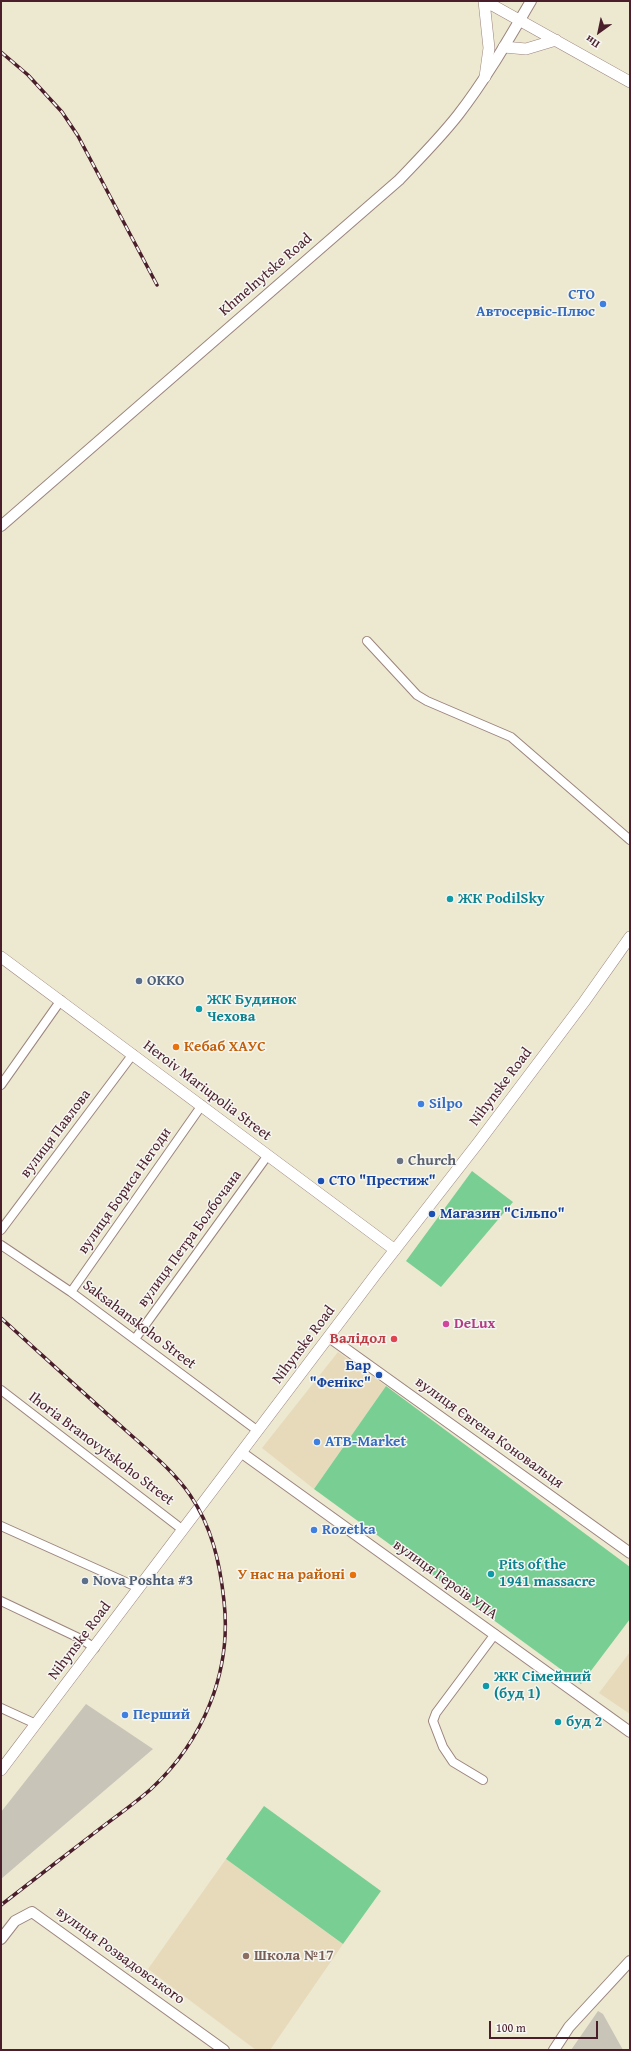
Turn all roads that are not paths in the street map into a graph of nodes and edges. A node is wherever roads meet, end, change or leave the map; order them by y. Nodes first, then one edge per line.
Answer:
1 (485, 1) edge
2 (531, 1) edge
3 (520, 20) junction
4 (556, 40) junction
5 (504, 47) junction
6 (485, 77) junction
7 (630, 82) edge
8 (1, 526) edge
9 (367, 641) dead end
10 (630, 840) edge
11 (630, 937) edge
12 (1, 957) edge
13 (60, 1000) junction
14 (133, 1054) junction
15 (1, 1085) edge
16 (202, 1105) junction
17 (268, 1155) junction
18 (1, 1230) edge
19 (1, 1245) edge
20 (395, 1250) junction
21 (71, 1292) junction
22 (329, 1337) junction
23 (135, 1339) junction
24 (1, 1390) edge
25 (258, 1431) junction
26 (242, 1453) junction
27 (1, 1526) edge
28 (183, 1530) junction
29 (630, 1553) edge
30 (139, 1588) junction
31 (1, 1601) edge
32 (495, 1634) junction
33 (94, 1648) junction
34 (1, 1708) edge
35 (36, 1724) junction
36 (630, 1732) edge
37 (1, 1770) edge
38 (483, 1780) dead end
39 (1, 1939) edge
40 (630, 1961) edge
41 (224, 2050) edge
42 (554, 2050) edge

1 - 3 main road
1 - 6 main road
2 - 3 street, Khmelnytske Road
3 - 4 main road
3 - 5 street, Khmelnytske Road
4 - 5 main road
4 - 7 main road
5 - 6 street, Khmelnytske Road
6 - 8 street, Khmelnytske Road
9 - 10 street
11 - 20 main road, Nihynske Road
12 - 13 main road, Heroiv Mariupolia Street
13 - 14 main road, Heroiv Mariupolia Street
13 - 15 street
14 - 16 main road, Heroiv Mariupolia Street
14 - 18 street, вулиця Павлова
16 - 17 main road, Heroiv Mariupolia Street
16 - 21 street, вулиця Бориса Негоди
17 - 20 main road, Heroiv Mariupolia Street
17 - 23 street, вулиця Петра Болбочана
19 - 21 street, Saksahanskoho Street
20 - 22 main road, Nihynske Road
21 - 23 street, Saksahanskoho Street
22 - 25 main road, Nihynske Road
22 - 29 street, вулиця Євгена Коновальця
23 - 25 street, Saksahanskoho Street
24 - 28 street, Ihoria Branovytskoho Street
25 - 26 main road, Nihynske Road
26 - 28 main road, Nihynske Road
26 - 32 street, вулиця Героїв УПА
27 - 30 street
28 - 30 main road, Nihynske Road
30 - 33 main road, Nihynske Road
31 - 33 street
32 - 36 street, вулиця Героїв УПА
32 - 38 street
33 - 35 main road, Nihynske Road
34 - 35 street
35 - 37 main road, Nihynske Road
39 - 41 street, вулиця Розвадовського
40 - 42 street

